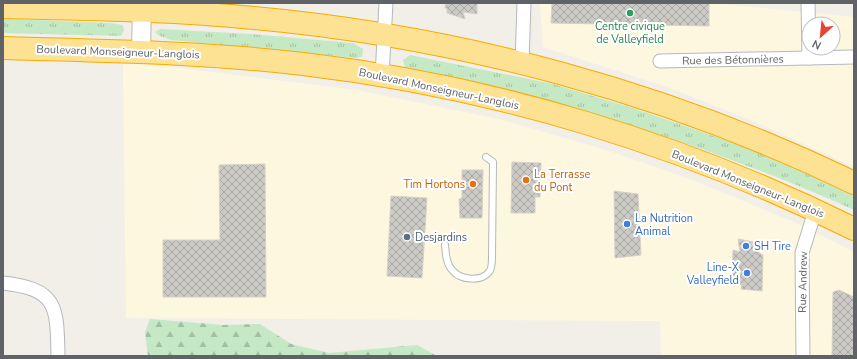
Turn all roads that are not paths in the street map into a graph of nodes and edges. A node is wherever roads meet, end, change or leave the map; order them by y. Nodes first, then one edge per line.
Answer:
1 (386, 3) edge
2 (524, 3) edge
3 (808, 3) edge
4 (142, 7) edge
5 (3, 8) edge
6 (385, 35) junction
7 (3, 48) edge
8 (141, 53) junction
9 (854, 57) edge
10 (809, 58) junction
11 (660, 61) dead end
12 (522, 63) junction
13 (382, 76) junction
14 (486, 157) dead end
15 (854, 183) edge
16 (815, 210) junction
17 (854, 229) edge
18 (445, 245) dead end
19 (3, 283) edge
20 (58, 356) edge
21 (803, 356) edge

1 - 6 street
2 - 12 street
3 - 10 street
4 - 5 highway
4 - 6 highway
4 - 8 street
6 - 12 highway
6 - 13 street
7 - 8 highway, Boulevard Monseigneur-Langlois
8 - 13 highway, Boulevard Monseigneur-Langlois
9 - 10 street, Rue des Bétonnières
10 - 11 street, Rue des Bétonnières
12 - 15 highway
13 - 16 highway, Boulevard Monseigneur-Langlois
14 - 18 lane
16 - 17 highway, Boulevard Monseigneur-Langlois
16 - 21 street, Rue Andrew
19 - 20 street

